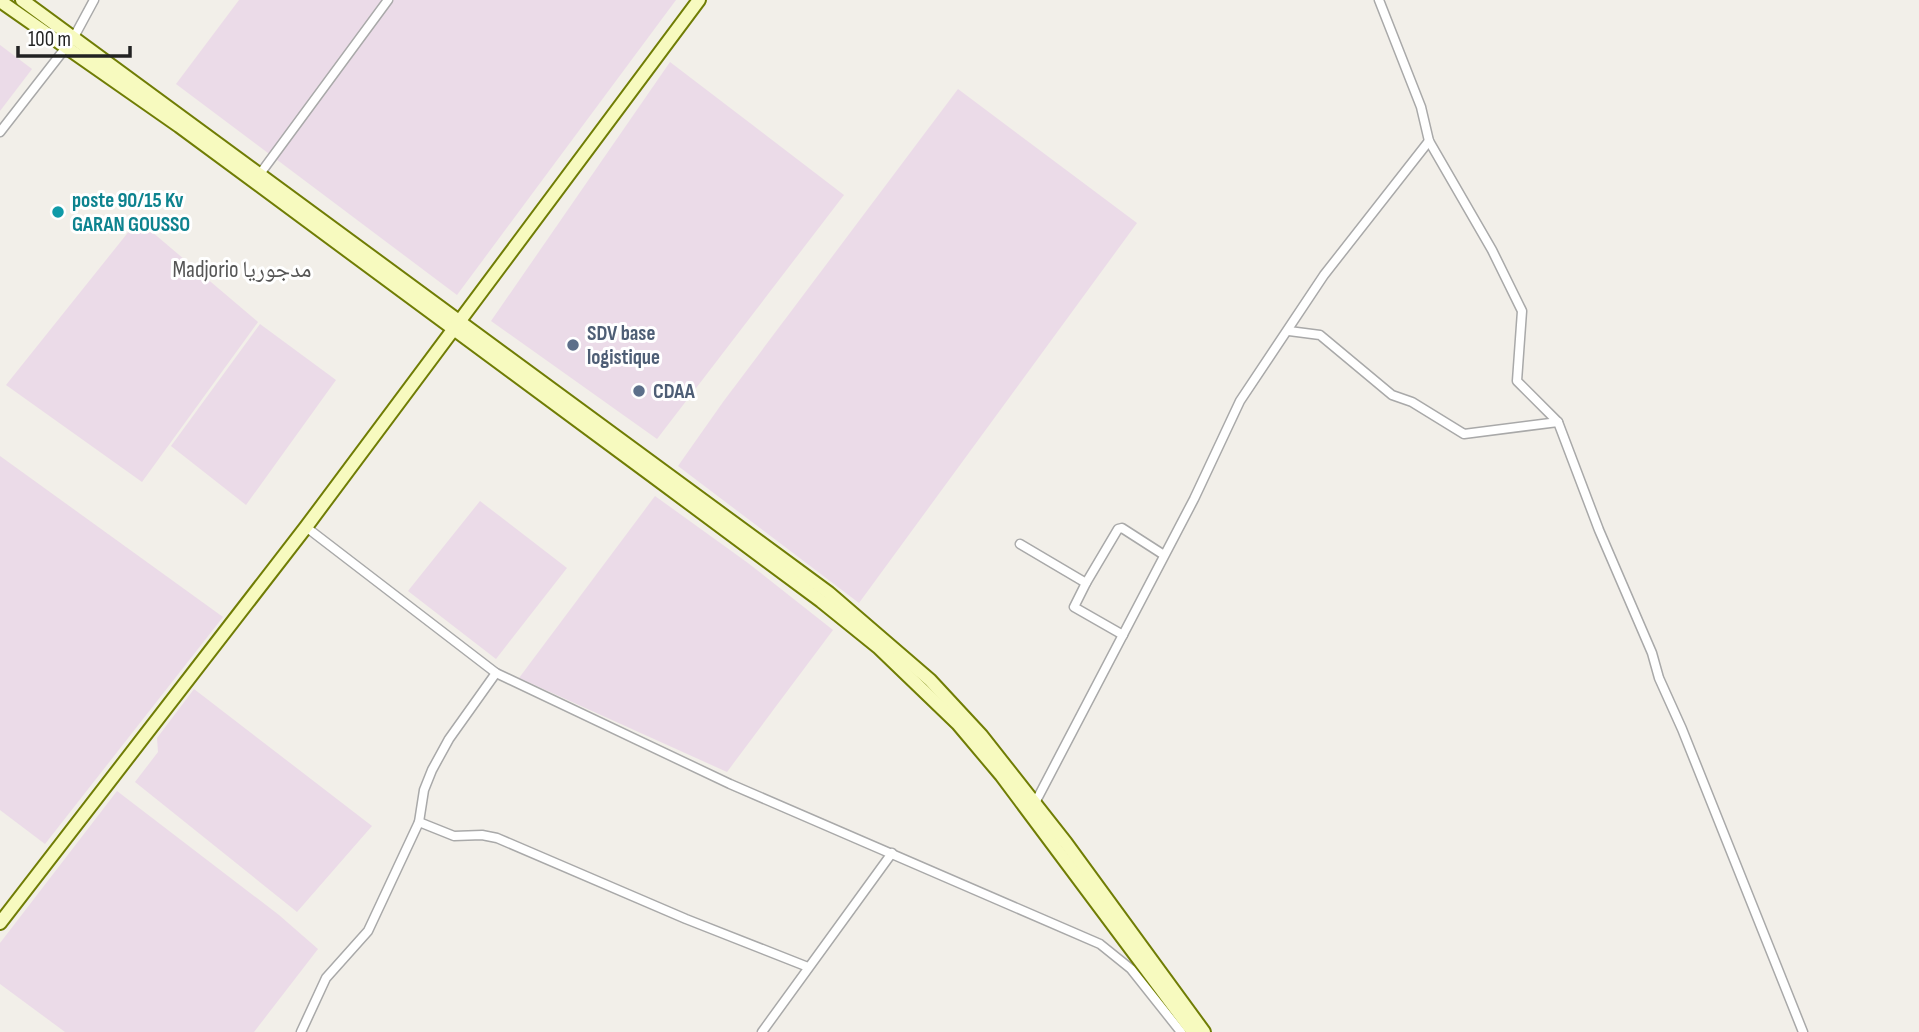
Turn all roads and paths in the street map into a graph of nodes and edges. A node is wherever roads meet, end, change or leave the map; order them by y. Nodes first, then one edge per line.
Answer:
1 (22, 0) edge
2 (94, 0) edge
3 (388, 0) edge
4 (699, 0) edge
5 (1379, 0) edge
6 (0, 1) edge
7 (71, 42) junction
8 (0, 132) edge
9 (1429, 141) junction
10 (257, 178) junction
11 (457, 326) junction
12 (1289, 331) junction
13 (1558, 422) junction
14 (306, 527) junction
15 (1020, 544) dead end
16 (1164, 555) junction
17 (1086, 583) junction
18 (1124, 635) junction
19 (496, 673) junction
20 (1035, 803) junction
21 (419, 822) junction
22 (892, 853) junction
23 (0, 923) edge
24 (808, 967) junction
25 (301, 1032) edge
26 (762, 1032) edge
27 (1181, 1032) edge
28 (1193, 1032) edge
29 (1204, 1032) edge
30 (1803, 1032) edge

1 - 7 street
2 - 7 street
3 - 10 street
4 - 11 street
5 - 9 street
6 - 7 street
7 - 8 street
7 - 10 street
9 - 12 street
9 - 13 street
10 - 11 street
11 - 14 street
11 - 20 street
11 - 28 street
12 - 13 street
12 - 16 street
13 - 30 street
14 - 19 street
14 - 23 street
15 - 17 street
16 - 17 street
16 - 18 street
17 - 18 street
18 - 20 street
19 - 21 street
19 - 22 street
20 - 29 street
21 - 24 street
21 - 25 street
22 - 24 street
22 - 27 street
24 - 26 street

